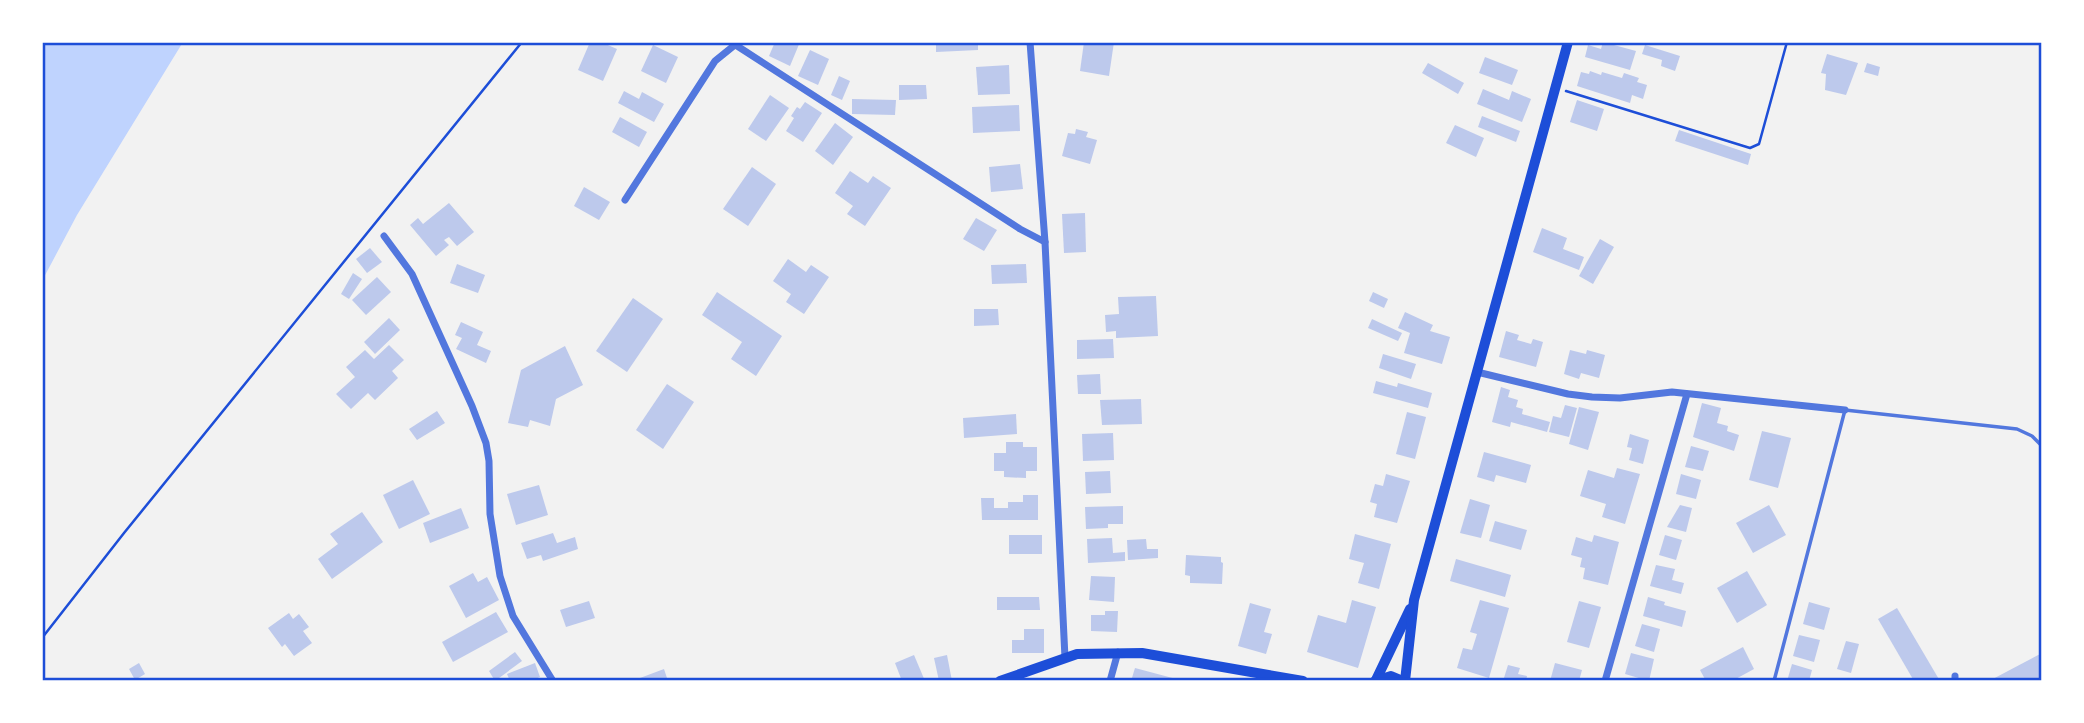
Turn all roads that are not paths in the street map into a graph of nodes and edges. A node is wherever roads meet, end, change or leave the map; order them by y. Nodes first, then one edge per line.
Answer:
1 (1030, 42) edge
2 (1568, 42) edge
3 (734, 43) edge
4 (625, 200) dead end
5 (384, 236) dead end
6 (1045, 242) junction
7 (1477, 372) junction
8 (1687, 394) junction
9 (1845, 410) junction
10 (2042, 446) edge
11 (1414, 600) junction
12 (1118, 652) junction
13 (1065, 658) junction
14 (1376, 680) edge
15 (553, 681) edge
16 (1000, 681) edge
17 (1110, 681) edge
18 (1303, 681) edge
19 (1404, 681) edge
20 (1605, 681) edge
21 (1774, 681) edge

1 - 6 street
2 - 7 main road
3 - 4 street
3 - 6 street
5 - 15 street
6 - 13 street
7 - 8 street
7 - 11 main road
8 - 9 street
8 - 20 street
9 - 10 lane
9 - 21 lane
11 - 14 main road
11 - 19 main road
12 - 13 main road
12 - 17 street
12 - 18 main road
13 - 16 main road
14 - 19 main road

